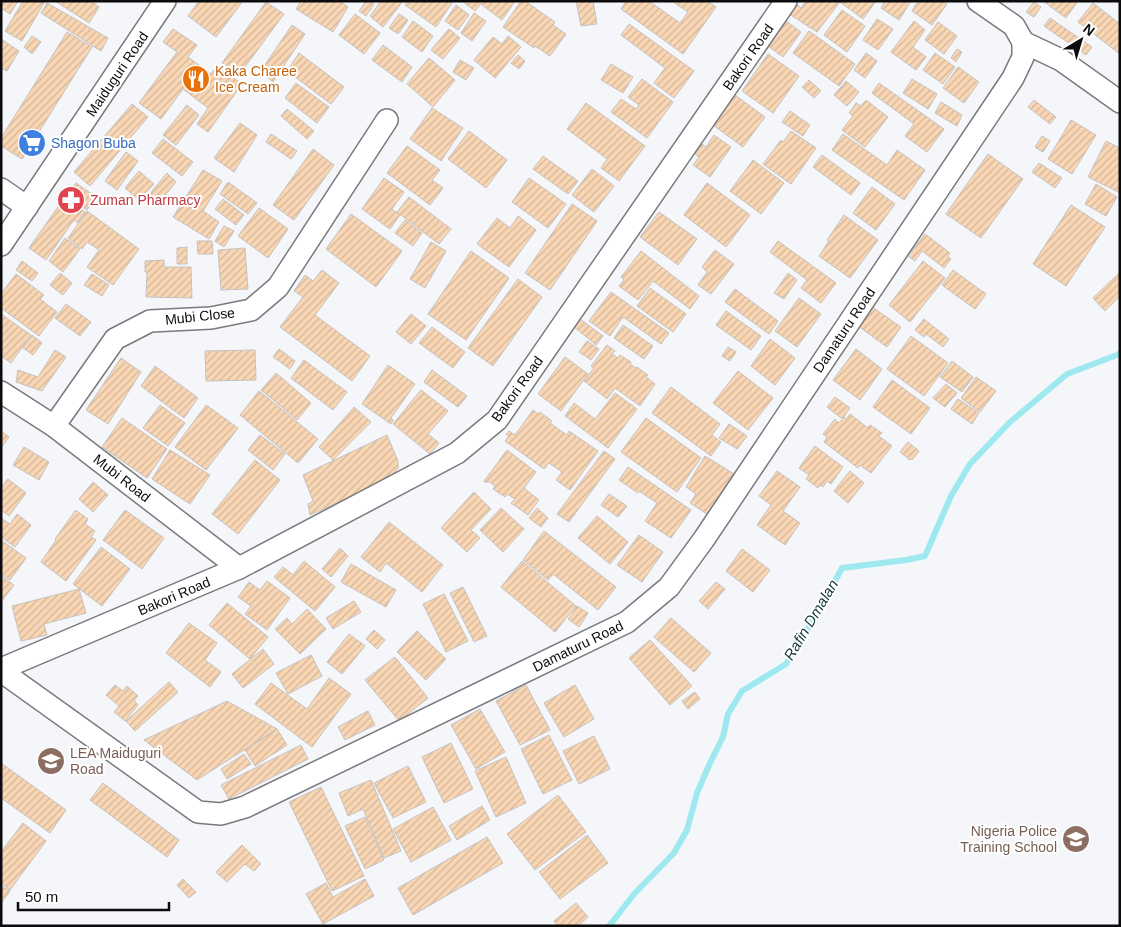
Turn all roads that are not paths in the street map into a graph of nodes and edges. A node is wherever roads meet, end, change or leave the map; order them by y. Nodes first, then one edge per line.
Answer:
1 (165, 1) edge
2 (786, 1) edge
3 (978, 1) edge
4 (1018, 34) junction
5 (1120, 102) edge
6 (387, 120) dead end
7 (1, 190) edge
8 (27, 207) junction
9 (1, 245) edge
10 (1, 392) edge
11 (54, 426) junction
12 (239, 568) junction
13 (1, 670) edge

1 - 8 street, Maiduguri Road
2 - 12 street, Bakori Road
3 - 4 street
4 - 5 street
4 - 13 street, Damaturu Road
6 - 11 street, Mubi Close
7 - 8 street
8 - 9 street, Maiduguri Road
10 - 11 street, Mubi Road
11 - 12 street, Mubi Road
12 - 13 street, Bakori Road

